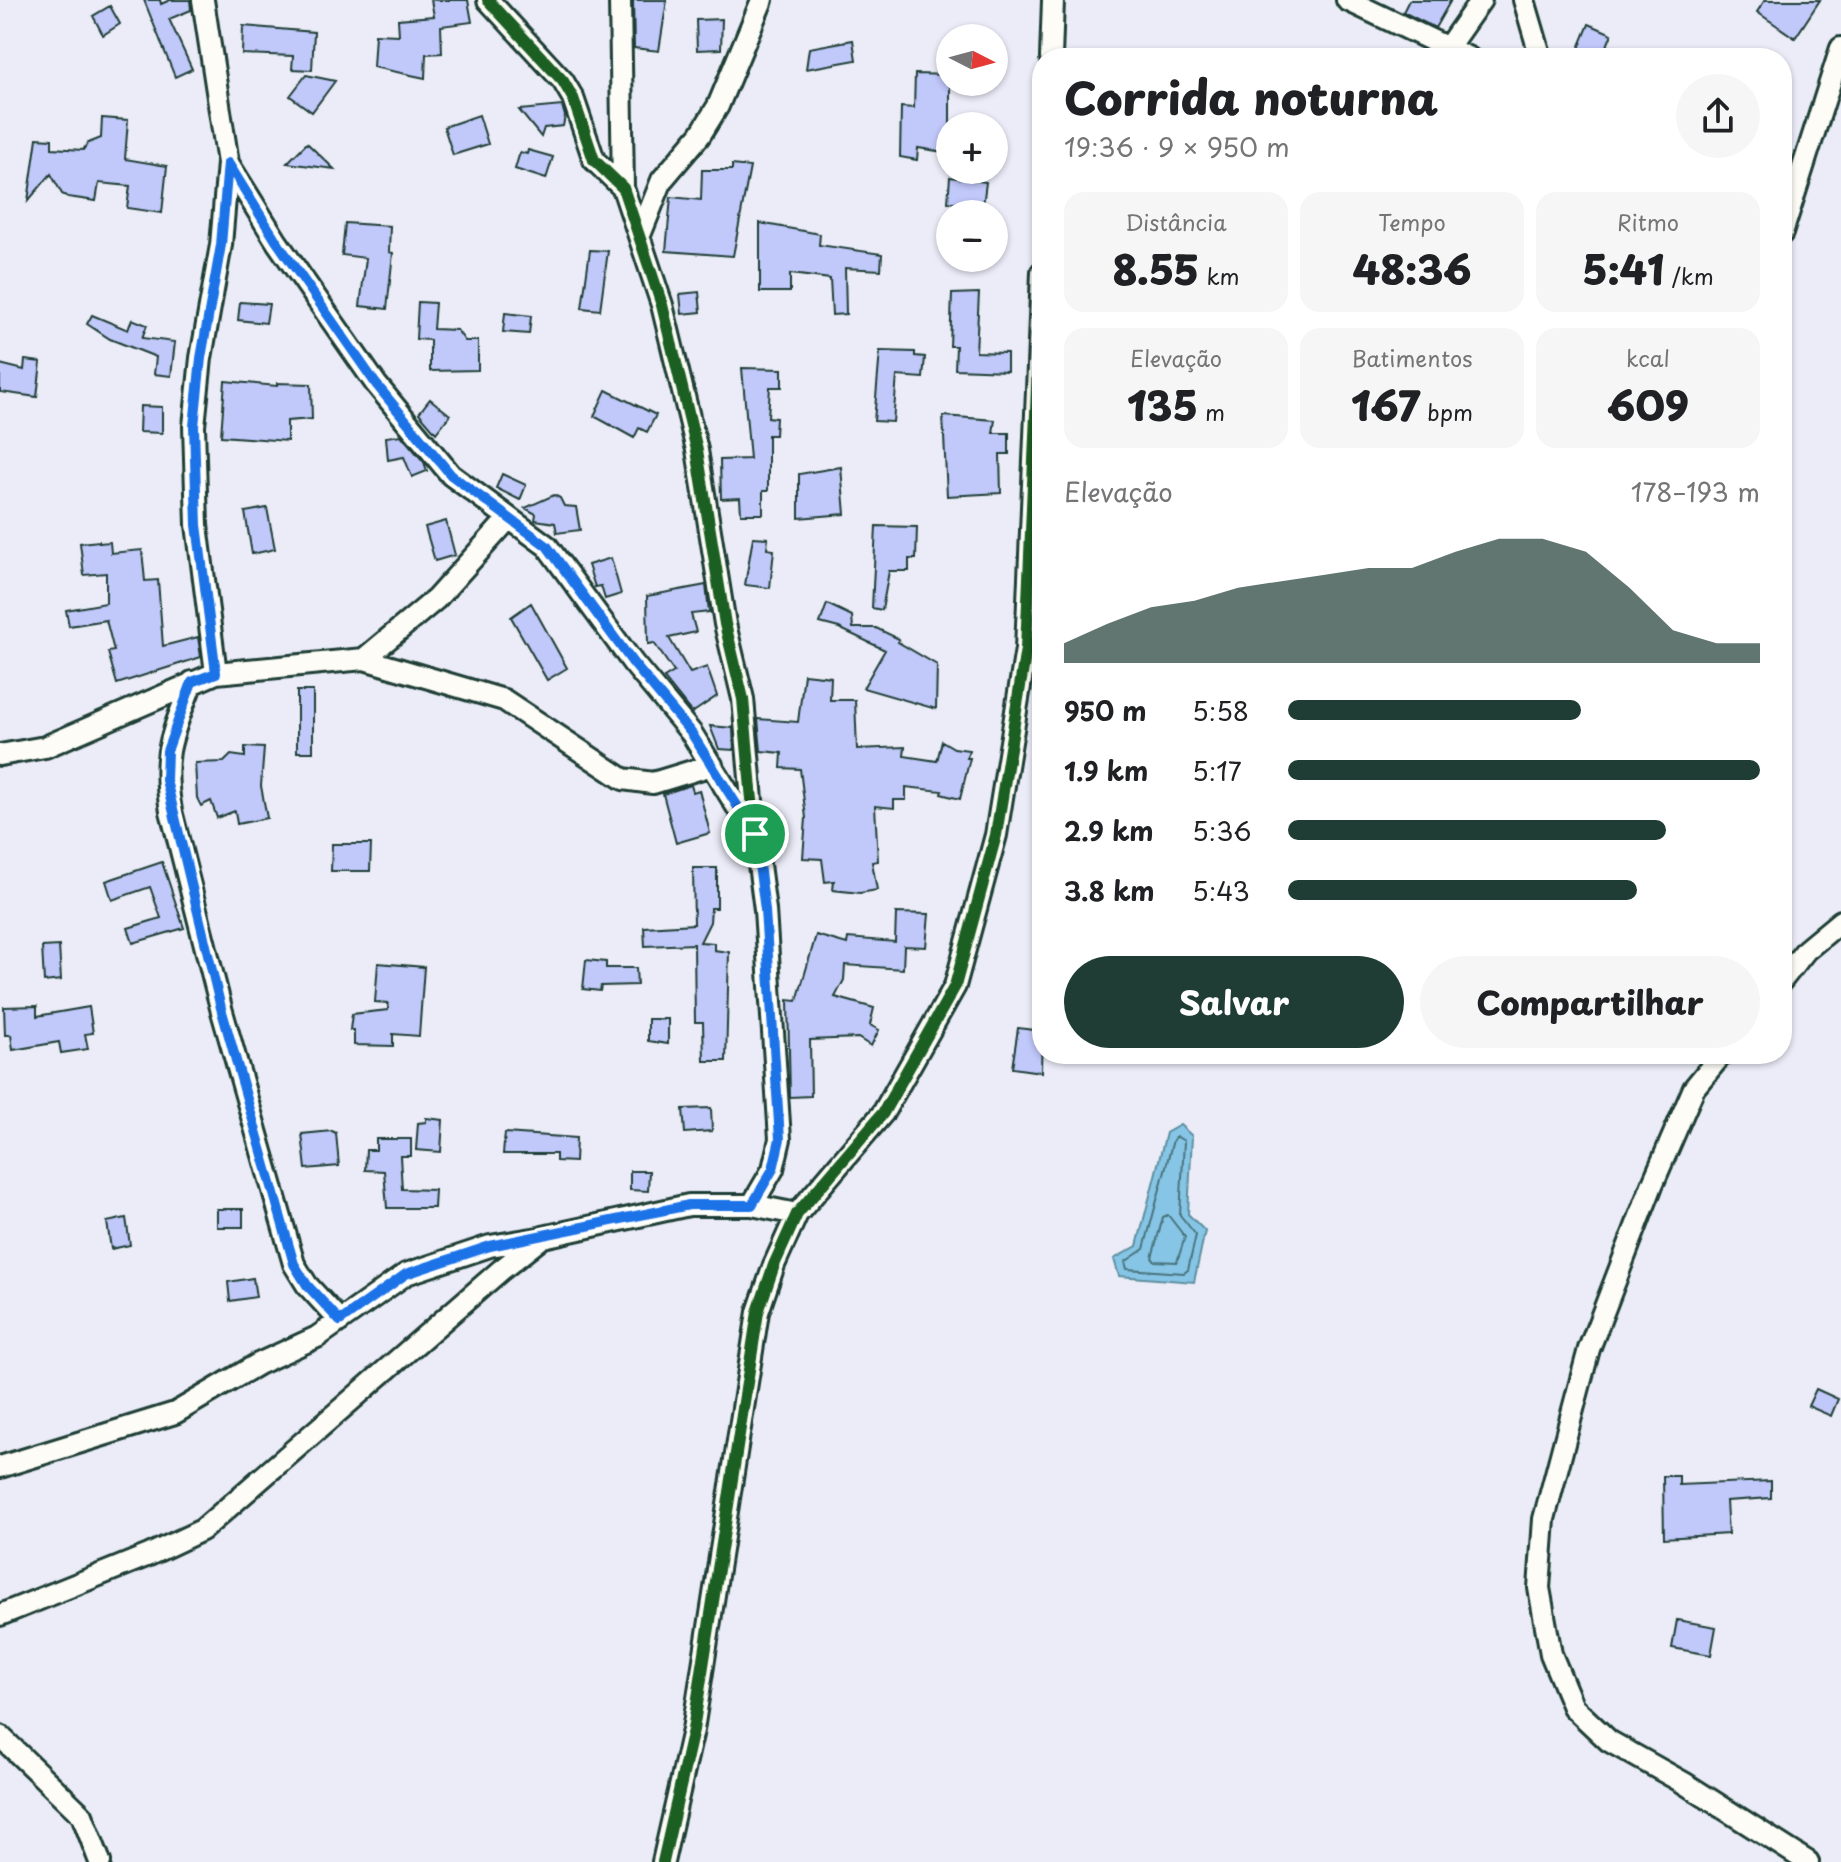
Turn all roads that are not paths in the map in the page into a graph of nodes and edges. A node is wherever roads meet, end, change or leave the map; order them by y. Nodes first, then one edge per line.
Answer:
1 (203, 0) edge
2 (488, 0) edge
3 (620, 0) edge
4 (762, 0) edge
5 (1053, 0) edge
6 (1347, 0) edge
7 (1481, 0) edge
8 (1524, 0) edge
9 (1448, 47) joint
10 (1051, 48) edge
11 (1538, 48) edge
12 (1841, 48) edge
13 (228, 163) junction
14 (623, 188) junction
15 (1792, 202) edge
16 (640, 235) junction
17 (1032, 508) edge
18 (509, 518) junction
19 (364, 659) junction
20 (216, 673) junction
21 (192, 682) junction
22 (0, 755) edge
23 (712, 765) junction
24 (755, 834) junction
25 (1841, 921) edge
26 (1792, 968) edge
27 (1714, 1064) edge
28 (752, 1205) junction
29 (797, 1214) junction
30 (543, 1237) junction
31 (340, 1321) junction
32 (0, 1467) edge
33 (0, 1615) edge
34 (0, 1736) edge
35 (100, 1862) edge
36 (663, 1862) edge
37 (1808, 1862) edge

1 - 13 street
2 - 14 street
3 - 14 street
4 - 16 street
5 - 10 street
6 - 9 street
7 - 9 street
8 - 11 street
12 - 15 street
13 - 18 street
13 - 20 street
14 - 16 street
16 - 24 street
17 - 29 street
18 - 19 street
18 - 23 street
19 - 20 street
19 - 23 street
20 - 21 street
21 - 22 street
21 - 31 street
23 - 24 street
24 - 28 street
25 - 26 street
27 - 37 street
28 - 29 street
28 - 30 street
29 - 36 street
30 - 31 street
30 - 33 street
31 - 32 street
34 - 35 street

